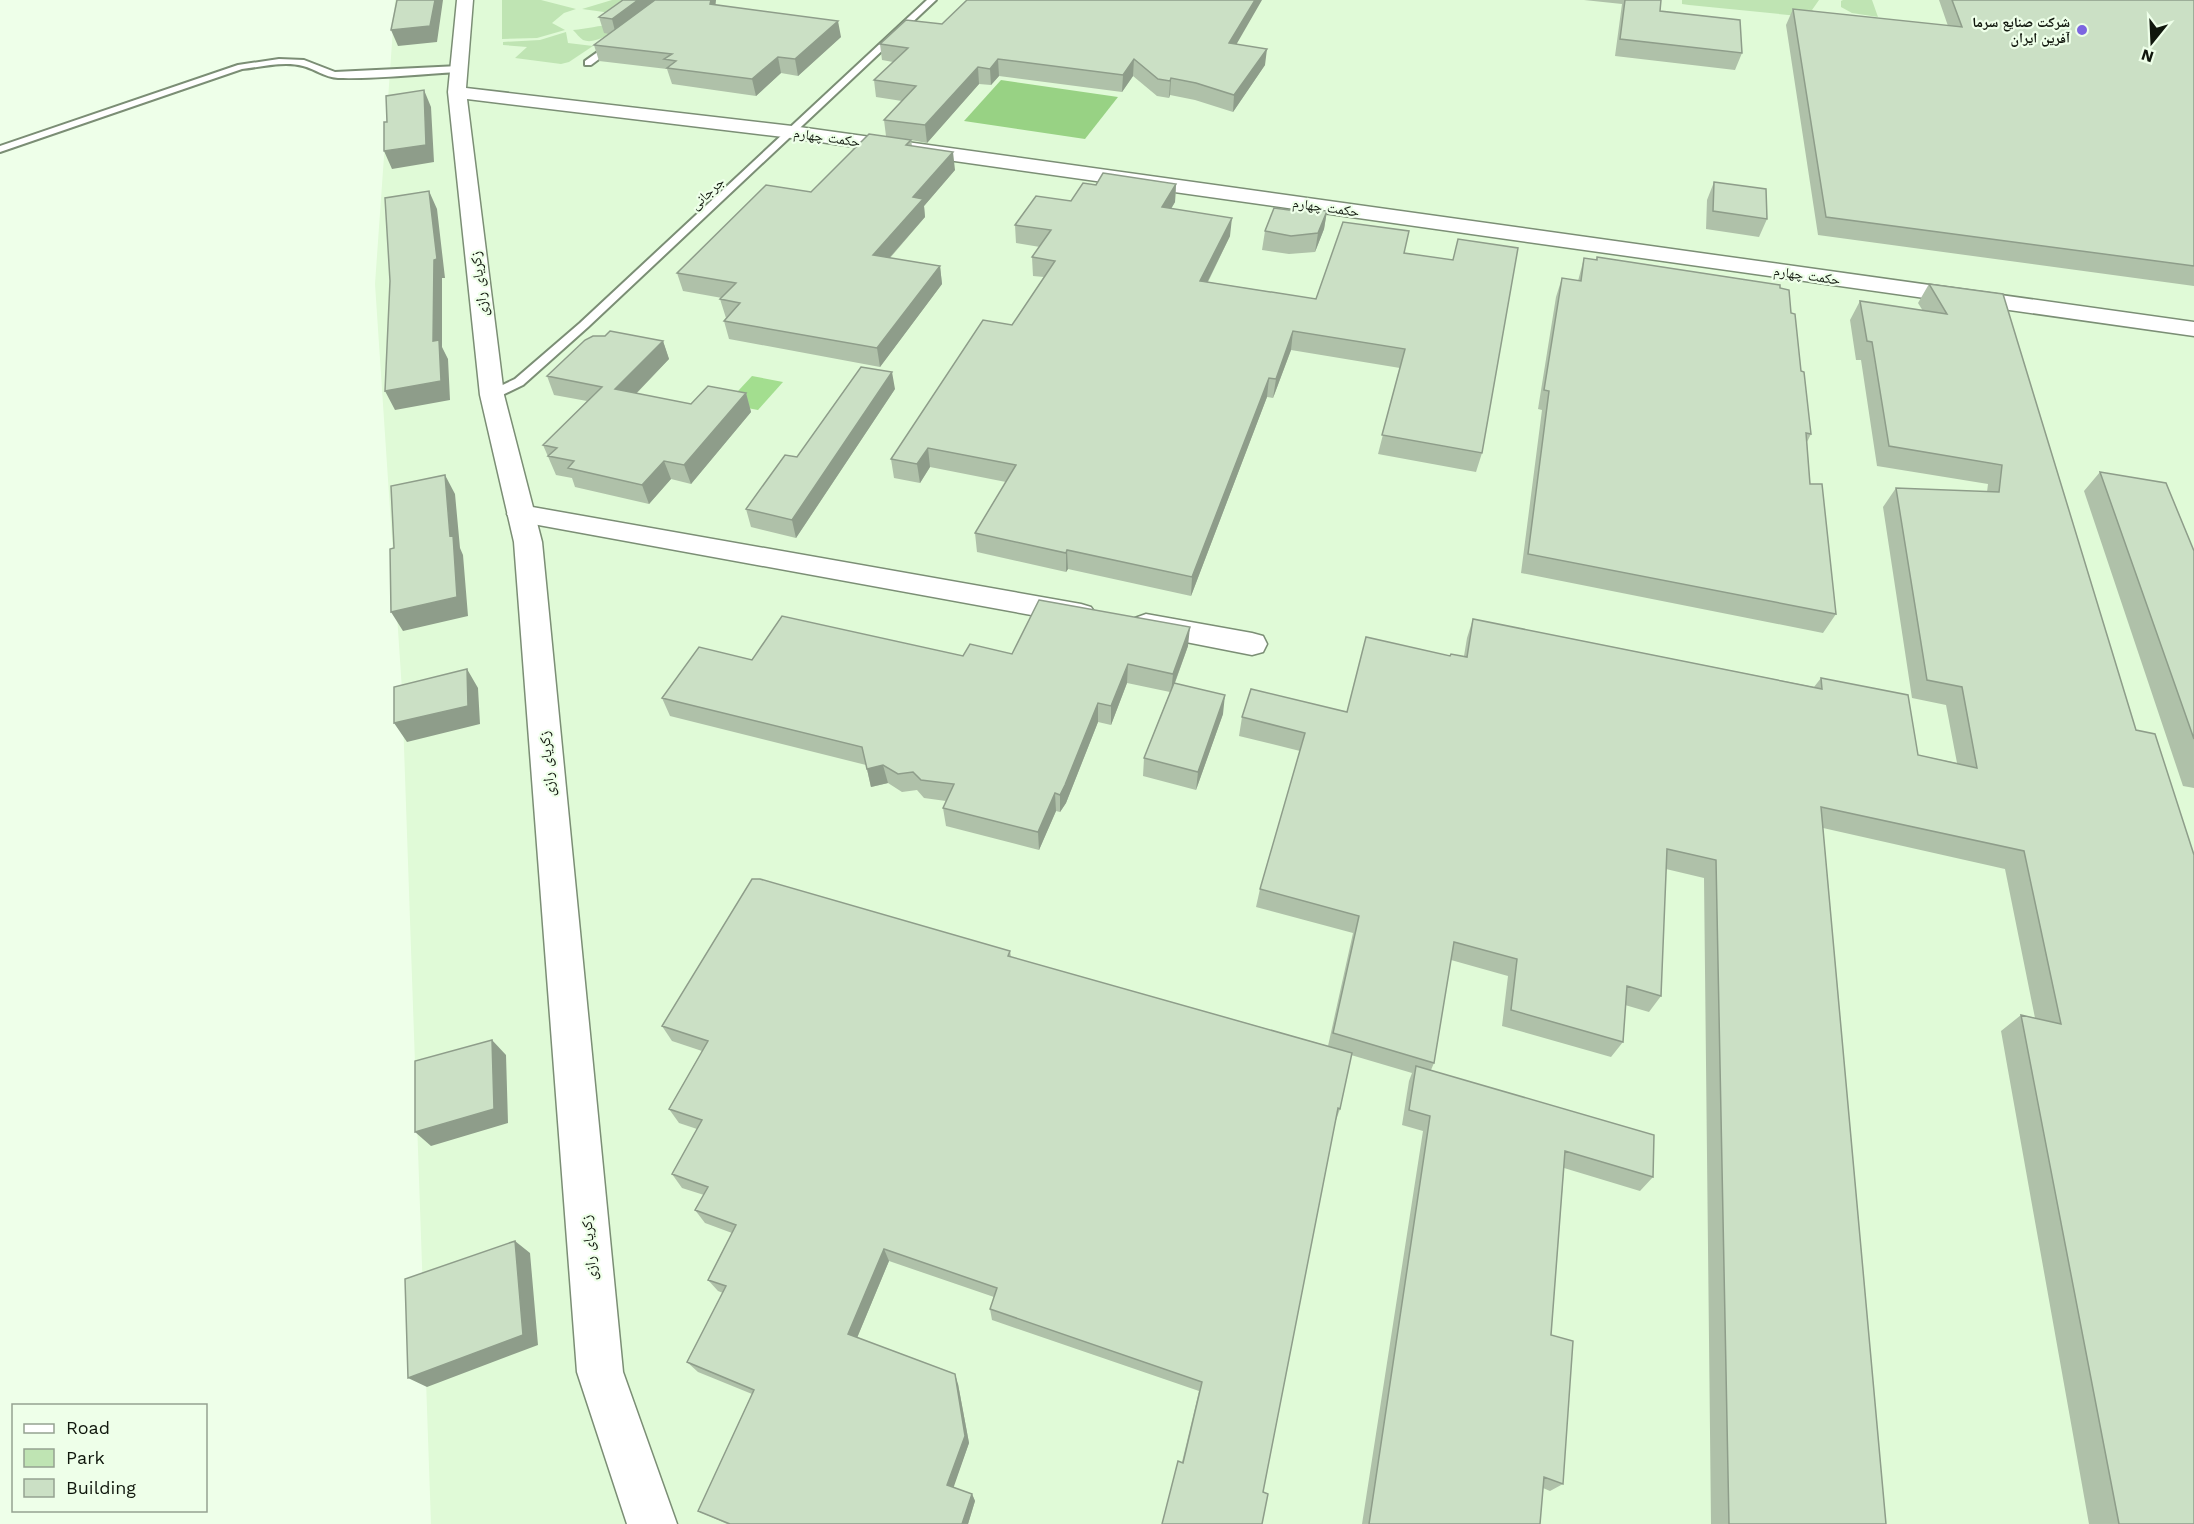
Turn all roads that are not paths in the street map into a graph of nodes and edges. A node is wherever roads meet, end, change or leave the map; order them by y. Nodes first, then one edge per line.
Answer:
1 (465, 0) edge
2 (932, 0) edge
3 (625, 35) edge
4 (588, 63) dead end
5 (458, 80) junction
6 (792, 132) junction
7 (0, 149) edge
8 (2194, 329) edge
9 (492, 394) junction
10 (521, 514) junction
11 (1252, 644) dead end
12 (652, 1524) edge

1 - 5 street, زکریای رازی
2 - 6 lane, جرجانی
3 - 4 lane
5 - 6 street, حکمت چهارم
5 - 7 lane
5 - 9 street, زکریای رازی
6 - 8 street, حکمت چهارم
6 - 9 lane, جرجانی
9 - 10 street, زکریای رازی
10 - 11 street
10 - 12 street, زکریای رازی

